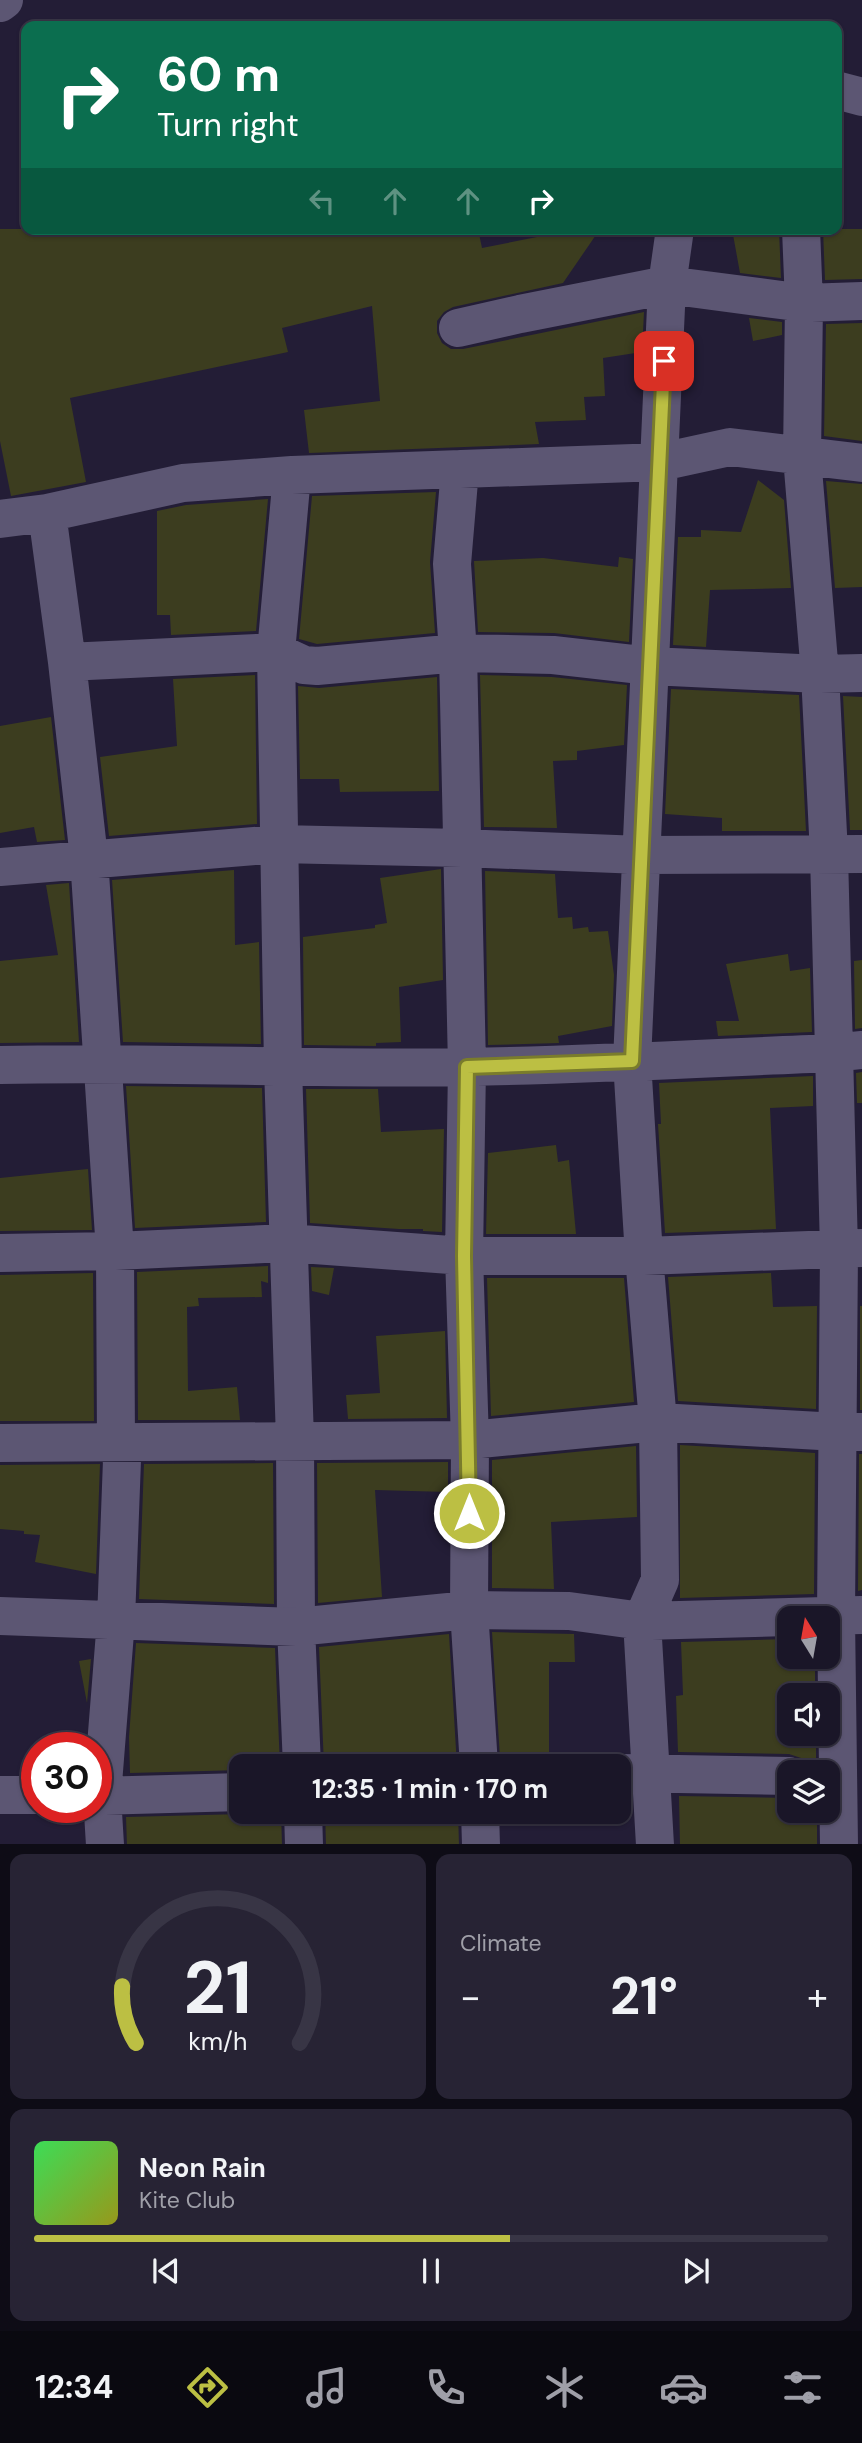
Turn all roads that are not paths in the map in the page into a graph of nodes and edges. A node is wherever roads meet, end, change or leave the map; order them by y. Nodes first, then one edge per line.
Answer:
1 (842, 92) edge
2 (862, 97) edge
3 (675, 235) edge
4 (801, 235) edge
5 (667, 285) junction
6 (862, 301) edge
7 (804, 303) junction
8 (458, 328) dead end
9 (802, 457) junction
10 (661, 461) junction
11 (862, 463) edge
12 (460, 469) junction
13 (292, 475) junction
14 (47, 513) junction
15 (0, 519) edge
16 (276, 652) junction
17 (458, 653) junction
18 (68, 662) junction
19 (650, 666) junction
20 (862, 673) edge
21 (820, 674) junction
22 (278, 844) junction
23 (461, 848) junction
24 (846, 854) edge
25 (640, 855) junction
26 (89, 858) junction
27 (0, 867) edge
28 (847, 1051) edge
29 (632, 1061) junction
30 (103, 1062) junction
31 (0, 1065) edge
32 (283, 1067) junction
33 (467, 1067) junction
34 (287, 1243) junction
35 (850, 1249) edge
36 (115, 1251) junction
37 (0, 1253) edge
38 (464, 1256) junction
39 (644, 1256) junction
40 (657, 1422) junction
41 (850, 1432) edge
42 (295, 1440) junction
43 (470, 1440) junction
44 (0, 1443) edge
45 (116, 1443) junction
46 (469, 1610) junction
47 (849, 1615) edge
48 (0, 1616) edge
49 (116, 1620) junction
50 (642, 1621) junction
51 (296, 1627) junction
52 (105, 1732) edge
53 (301, 1754) edge
54 (478, 1754) edge
55 (635, 1773) edge
56 (777, 1776) edge
57 (843, 1777) edge
58 (229, 1792) edge
59 (0, 1795) edge
60 (21, 1795) edge
61 (112, 1796) edge
62 (102, 1823) edge
63 (303, 1824) edge
64 (480, 1824) edge
65 (105, 1844) edge
66 (304, 1844) edge
67 (481, 1844) edge
68 (655, 1844) edge
69 (839, 1844) edge

1 - 2 street
3 - 5 street
4 - 7 street
5 - 7 street
5 - 8 street
5 - 10 street
6 - 7 street
7 - 9 street
9 - 10 street
9 - 11 street
9 - 21 street
10 - 12 street
10 - 19 street
12 - 13 street
12 - 17 street
13 - 14 street
13 - 16 street
14 - 15 street
14 - 18 street
16 - 17 street
16 - 18 street
16 - 22 street
17 - 19 street
17 - 23 street
18 - 26 street
19 - 21 street
19 - 25 street
20 - 21 street
21 - 24 street
22 - 23 street
22 - 26 street
22 - 32 street
23 - 25 street
23 - 33 street
24 - 25 street
24 - 28 street
25 - 29 street
26 - 27 street
26 - 30 street
28 - 29 street
28 - 35 street
29 - 33 street
29 - 39 street
30 - 31 street
30 - 32 street
30 - 36 street
32 - 33 street
32 - 34 street
33 - 38 street
34 - 36 street
34 - 38 street
34 - 42 street
35 - 39 street
35 - 41 street
36 - 37 street
36 - 45 street
38 - 39 street
38 - 43 street
39 - 40 street
40 - 41 street
40 - 43 street
40 - 50 street
41 - 47 street
42 - 43 street
42 - 45 street
42 - 51 street
43 - 46 street
44 - 45 street
45 - 49 street
46 - 50 street
46 - 51 street
46 - 54 street
47 - 50 street
47 - 57 street
48 - 49 street
49 - 51 street
49 - 52 street
50 - 55 street
51 - 53 street
55 - 56 street
55 - 68 street
57 - 69 street
58 - 61 street
59 - 60 street
62 - 65 street
63 - 66 street
64 - 67 street

